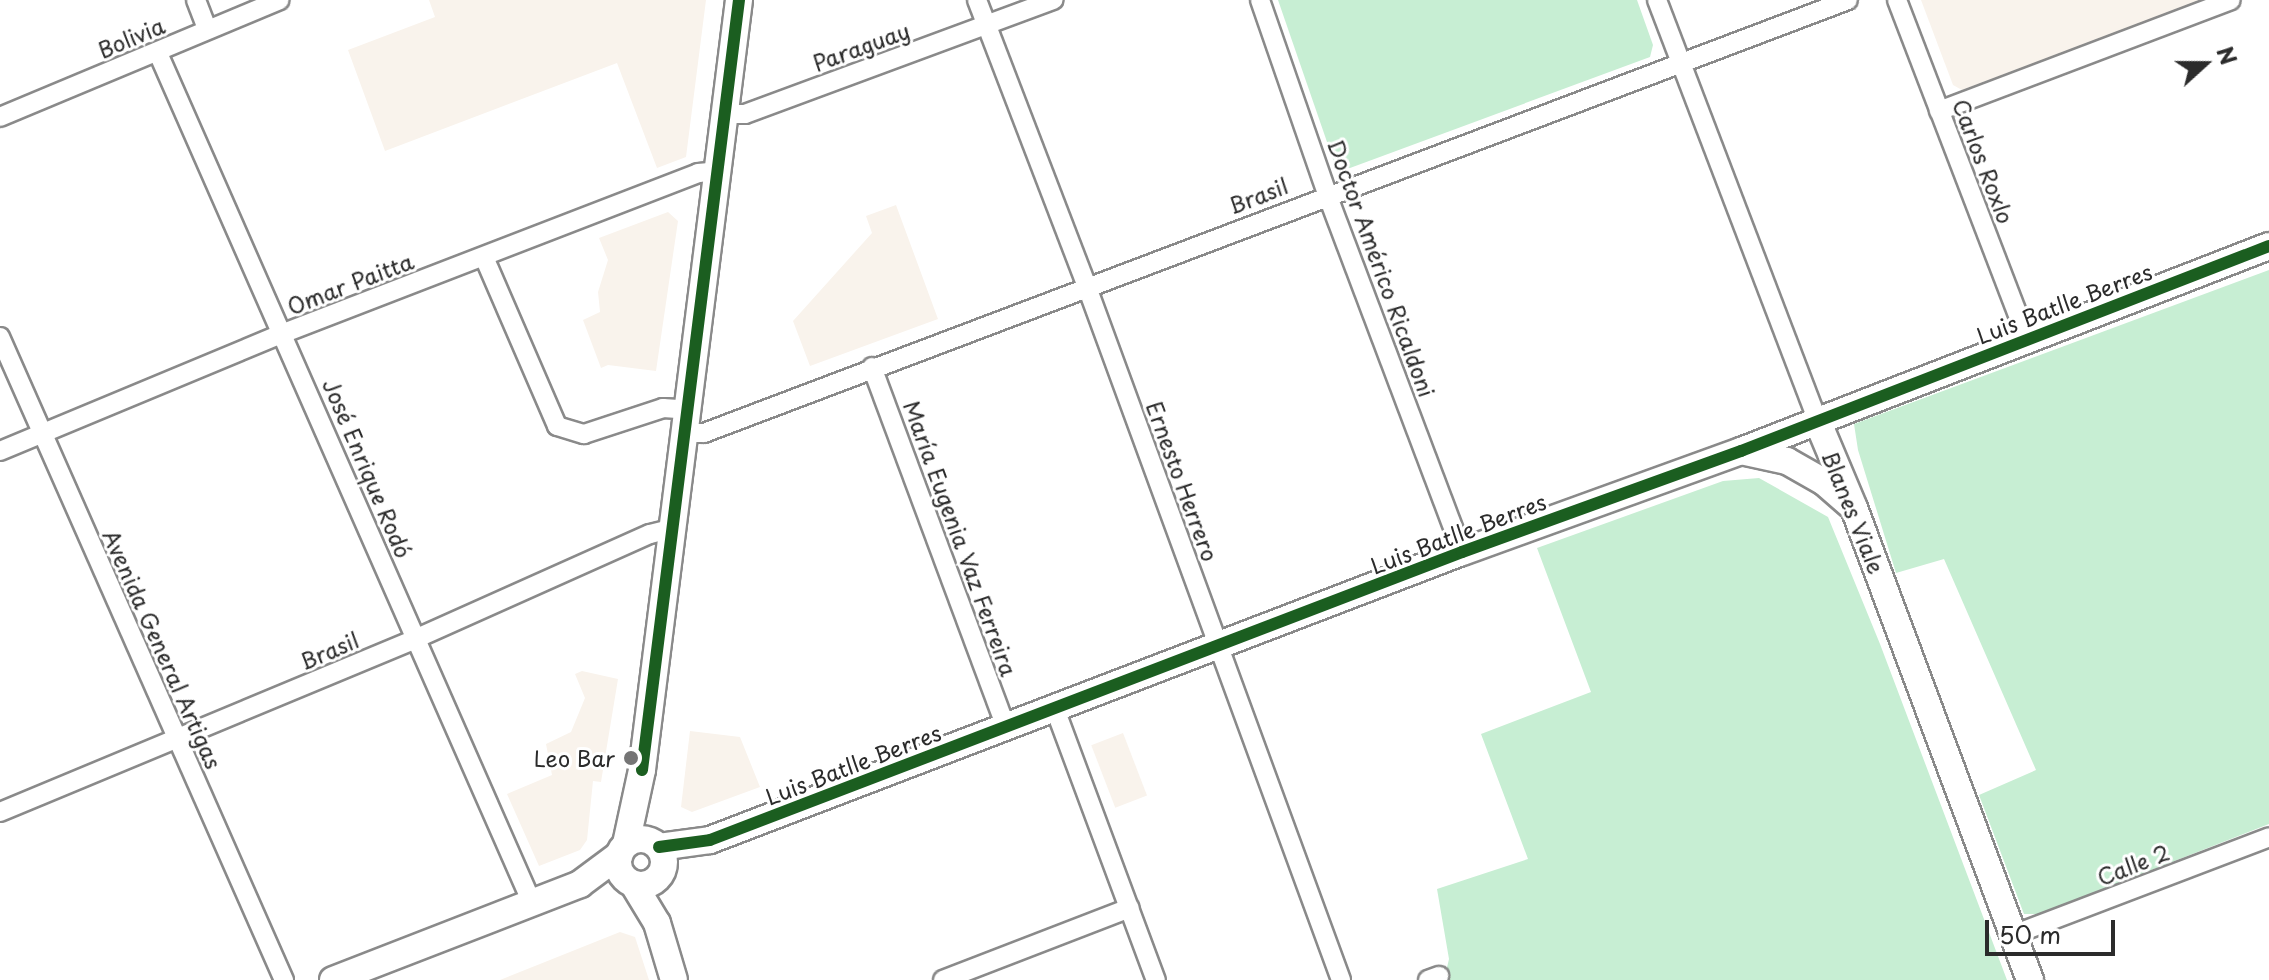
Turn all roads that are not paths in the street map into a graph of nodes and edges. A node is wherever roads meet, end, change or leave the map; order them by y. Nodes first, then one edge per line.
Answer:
1 (196, 0) edge
2 (280, 0) edge
3 (739, 0) edge
4 (977, 0) edge
5 (1054, 0) edge
6 (1260, 0) edge
7 (1657, 0) edge
8 (1848, 0) edge
9 (1897, 0) edge
10 (2231, 0) edge
11 (987, 26) junction
12 (207, 29) junction
13 (158, 53) junction
14 (1681, 64) junction
15 (1939, 111) junction
16 (728, 114) junction
17 (0, 117) edge
18 (721, 171) junction
19 (1327, 194) junction
20 (2269, 246) edge
21 (484, 257) junction
22 (1087, 287) junction
23 (284, 333) junction
24 (0, 337) edge
25 (2027, 339) junction
26 (872, 367) junction
27 (1817, 420) junction
28 (688, 421) junction
29 (42, 434) junction
30 (0, 451) edge
31 (1741, 451) junction
32 (1854, 508) junction
33 (674, 528) junction
34 (1462, 552) junction
35 (415, 639) junction
36 (1218, 646) junction
37 (1055, 709) junction
38 (1006, 727) junction
39 (177, 741) junction
40 (0, 812) edge
41 (2269, 837) edge
42 (641, 863) junction
43 (532, 903) junction
44 (1130, 908) junction
45 (2013, 935) junction
46 (284, 980) edge
47 (333, 980) edge
48 (674, 980) edge
49 (943, 980) edge
50 (1156, 980) edge
51 (1341, 980) edge
52 (2030, 980) edge

1 - 12 street
2 - 12 street, Bolivia
3 - 16 street
4 - 11 street, Ernesto Herrero
5 - 11 street, Paraguay
6 - 19 street, Doctor Américo Ricaldoni
7 - 14 street, Blanes Viale
8 - 14 street, Brasil
9 - 15 street, Carlos Roxlo
10 - 15 street
11 - 16 street, Paraguay
11 - 22 street, Ernesto Herrero
12 - 13 street, Bolivia
13 - 17 street, Bolivia
13 - 23 street, José Enrique Rodó
14 - 19 street, Brasil
14 - 27 street, Blanes Viale
15 - 25 street, Carlos Roxlo
16 - 18 street
18 - 21 street, Omar Paitta
18 - 28 street
19 - 22 street, Brasil
19 - 34 street, Doctor Américo Ricaldoni
20 - 25 street, Luis Batlle Berres
21 - 23 street, Omar Paitta
21 - 28 street, Brasil
22 - 26 street, Brasil
22 - 36 street, Ernesto Herrero
23 - 29 street, Omar Paitta
23 - 35 street, José Enrique Rodó
24 - 29 street, Avenida General Artigas
25 - 27 street, Luis Batlle Berres
26 - 28 street, Brasil
26 - 38 street, María Eugenia Vaz Ferreira
27 - 31 street, Luis Batlle Berres
27 - 32 street, Blanes Viale
28 - 33 street
29 - 30 street, Omar Paitta
29 - 39 street, Avenida General Artigas
31 - 32 street
31 - 34 street, Luis Batlle Berres
32 - 45 street, Blanes Viale
33 - 35 street, Brasil
33 - 42 street
34 - 36 street, Luis Batlle Berres
35 - 39 street, Brasil
35 - 43 street, José Enrique Rodó
36 - 37 street, Luis Batlle Berres
36 - 51 street, Ernesto Herrero
37 - 38 street, Luis Batlle Berres
37 - 44 street
38 - 42 street, Luis Batlle Berres
39 - 40 street, Brasil
39 - 46 street, Avenida General Artigas
41 - 45 street, Calle 2
42 - 43 street
42 - 48 street
43 - 47 street
44 - 49 street
44 - 50 street
45 - 52 street, Blanes Viale

